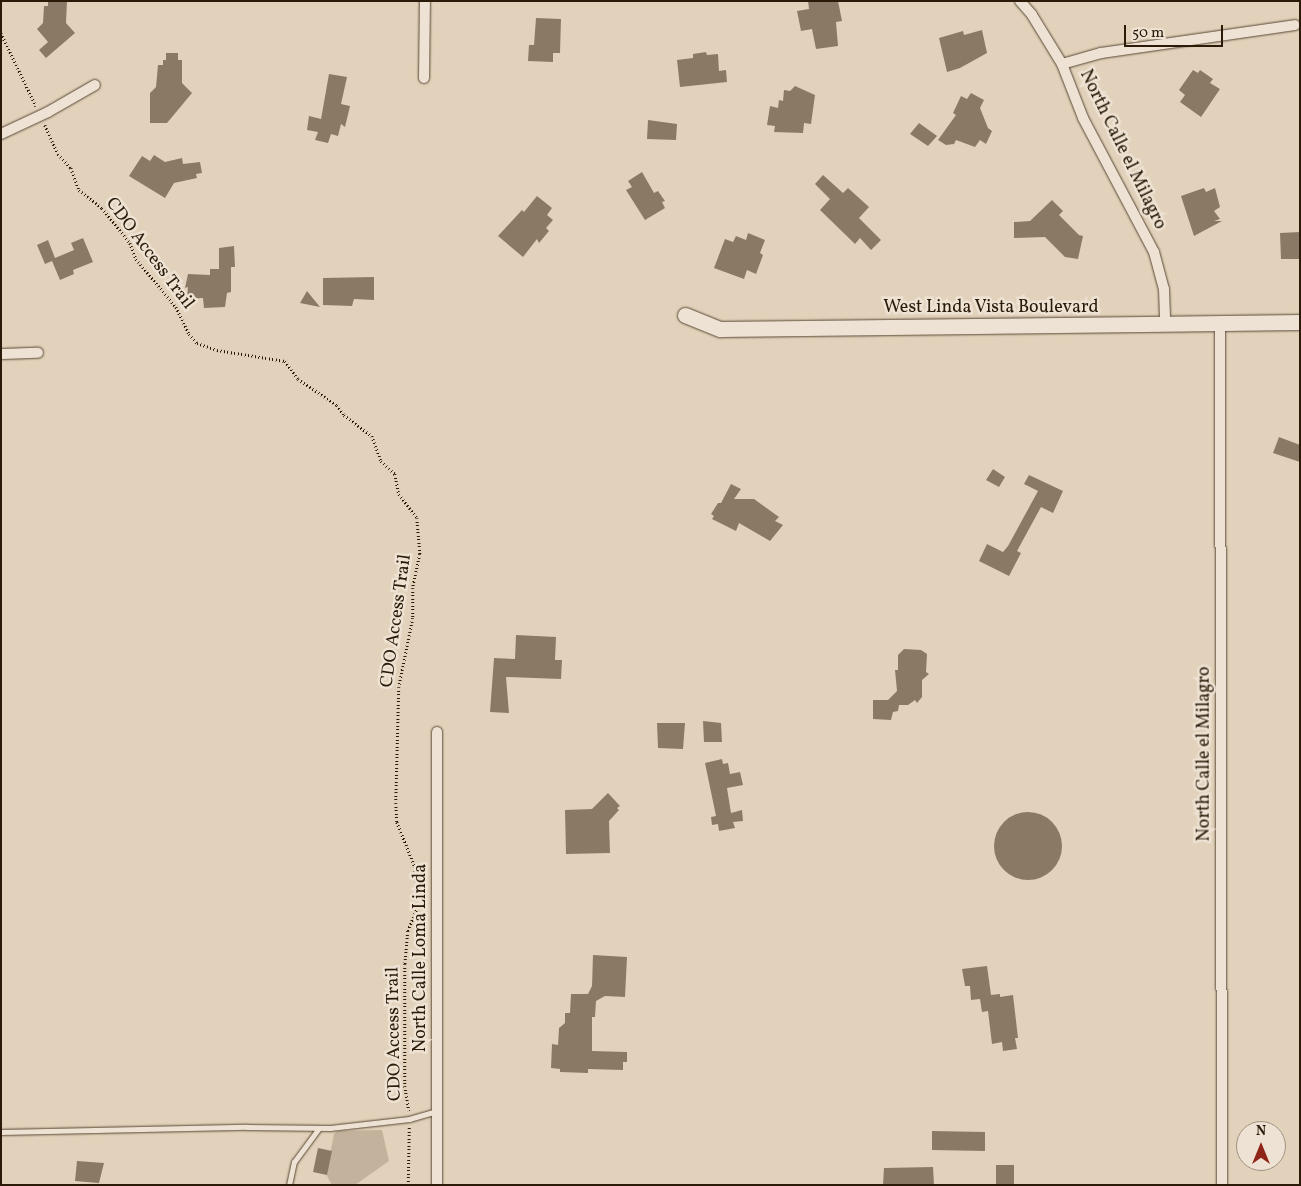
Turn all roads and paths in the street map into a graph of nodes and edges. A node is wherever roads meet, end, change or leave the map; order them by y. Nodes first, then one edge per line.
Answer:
1 (424, 1) edge
2 (1020, 1) edge
3 (1295, 25) dead end
4 (1, 33) edge
5 (1062, 64) junction
6 (424, 78) dead end
7 (95, 85) dead end
8 (41, 116) junction
9 (1, 134) edge
10 (685, 315) dead end
11 (1300, 322) edge
12 (1220, 323) junction
13 (1165, 325) junction
14 (38, 353) dead end
15 (1, 354) edge
16 (437, 732) dead end
17 (437, 1111) junction
18 (409, 1119) junction
19 (319, 1128) junction
20 (1, 1132) edge
21 (289, 1185) edge
22 (408, 1185) edge
23 (437, 1185) edge
24 (1222, 1185) edge

1 - 6 street
2 - 5 street, North Calle el Milagro
3 - 5 street
4 - 8 path, CDO Access Trail
5 - 13 street, North Calle el Milagro
7 - 8 street
8 - 9 street
8 - 18 path, CDO Access Trail
10 - 13 street, West Linda Vista Boulevard
11 - 12 street, West Linda Vista Boulevard
12 - 13 street, West Linda Vista Boulevard
12 - 24 street, North Calle el Milagro
14 - 15 street
16 - 17 street, North Calle Loma Linda
17 - 18 lane
17 - 23 street, North Calle Loma Linda
18 - 19 lane
18 - 22 path, CDO Access Trail
19 - 20 lane
19 - 21 lane

